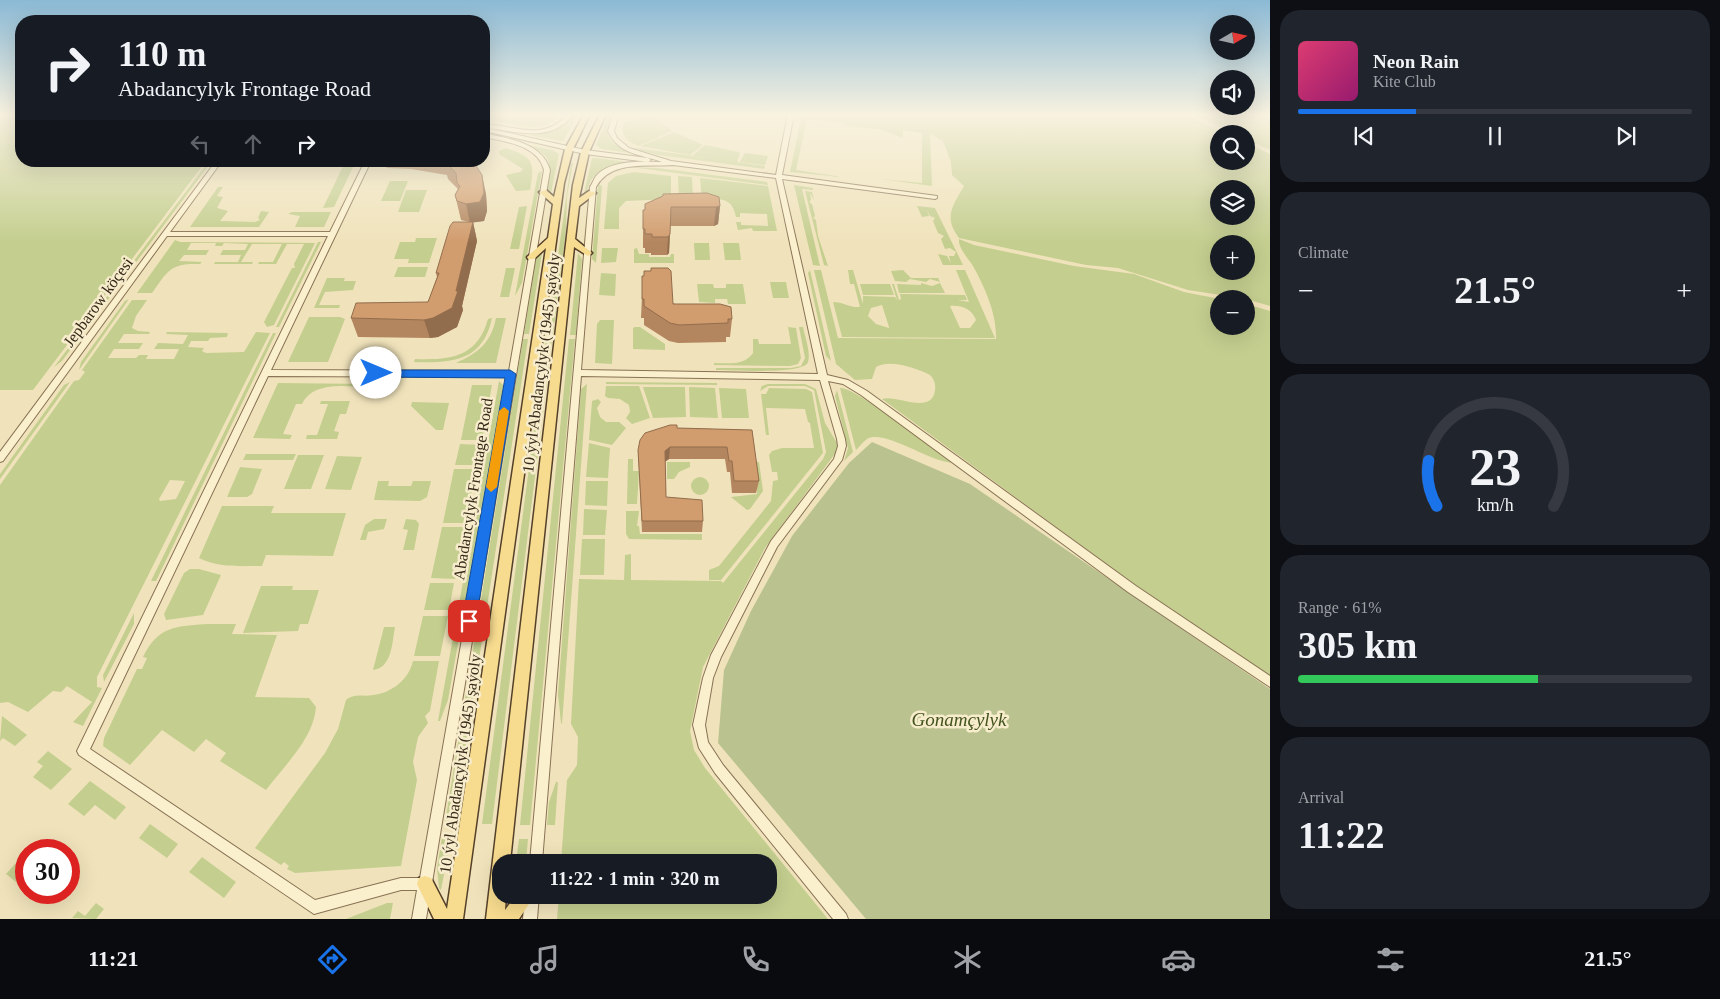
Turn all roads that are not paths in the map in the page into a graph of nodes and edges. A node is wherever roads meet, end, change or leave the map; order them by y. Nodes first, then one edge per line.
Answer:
1 (541, 157) edge
2 (567, 157) edge
3 (584, 157) edge
4 (624, 157) edge
5 (652, 157) edge
6 (783, 157) edge
7 (672, 163) junction
8 (214, 167) edge
9 (365, 167) edge
10 (779, 177) junction
11 (543, 192) junction
12 (592, 193) junction
13 (935, 197) dead end
14 (557, 203) junction
15 (575, 205) junction
16 (164, 234) junction
17 (333, 234) junction
18 (551, 240) junction
19 (572, 241) junction
20 (588, 253) junction
21 (531, 258) junction
22 (267, 373) junction
23 (577, 373) junction
24 (510, 374) junction
25 (822, 377) junction
26 (0, 459) edge
27 (1270, 682) edge
28 (537, 854) edge
29 (425, 884) junction
30 (520, 904) edge
31 (531, 904) edge
32 (419, 919) edge
33 (443, 919) edge
34 (454, 919) edge
35 (495, 919) edge
36 (508, 919) edge
37 (530, 919) edge
38 (841, 919) edge

1 - 11 street, Abadancylyk Frontage Road
2 - 14 main road, 10 ýyl Abadançylyk (1945) şaýoly
3 - 15 main road, 10 ýyl Abadançylyk (1945) şaýoly
4 - 7 street
5 - 7 street
6 - 10 street
7 - 10 street
7 - 12 street
8 - 16 street, Jepbarow köçesi
9 - 17 street
10 - 13 street
10 - 25 street
11 - 14 main road
11 - 21 street, Abadancylyk Frontage Road
12 - 15 main road
12 - 20 street
14 - 18 main road, 10 ýyl Abadançylyk (1945) şaýoly
15 - 19 main road, 10 ýyl Abadançylyk (1945) şaýoly
16 - 17 street
16 - 26 street, Jepbarow köçesi
17 - 22 street
18 - 21 main road
18 - 34 main road, 10 ýyl Abadançylyk (1945) şaýoly
19 - 20 main road
19 - 35 main road, 10 ýyl Abadançylyk (1945) şaýoly
20 - 23 street
21 - 24 street, Abadancylyk Frontage Road
22 - 24 street
22 - 29 street
23 - 25 street
23 - 28 street
24 - 29 street, Abadancylyk Frontage Road
25 - 27 street
25 - 38 street
29 - 32 street, Abadancylyk Frontage Road
29 - 33 main road
30 - 36 main road
31 - 37 street

